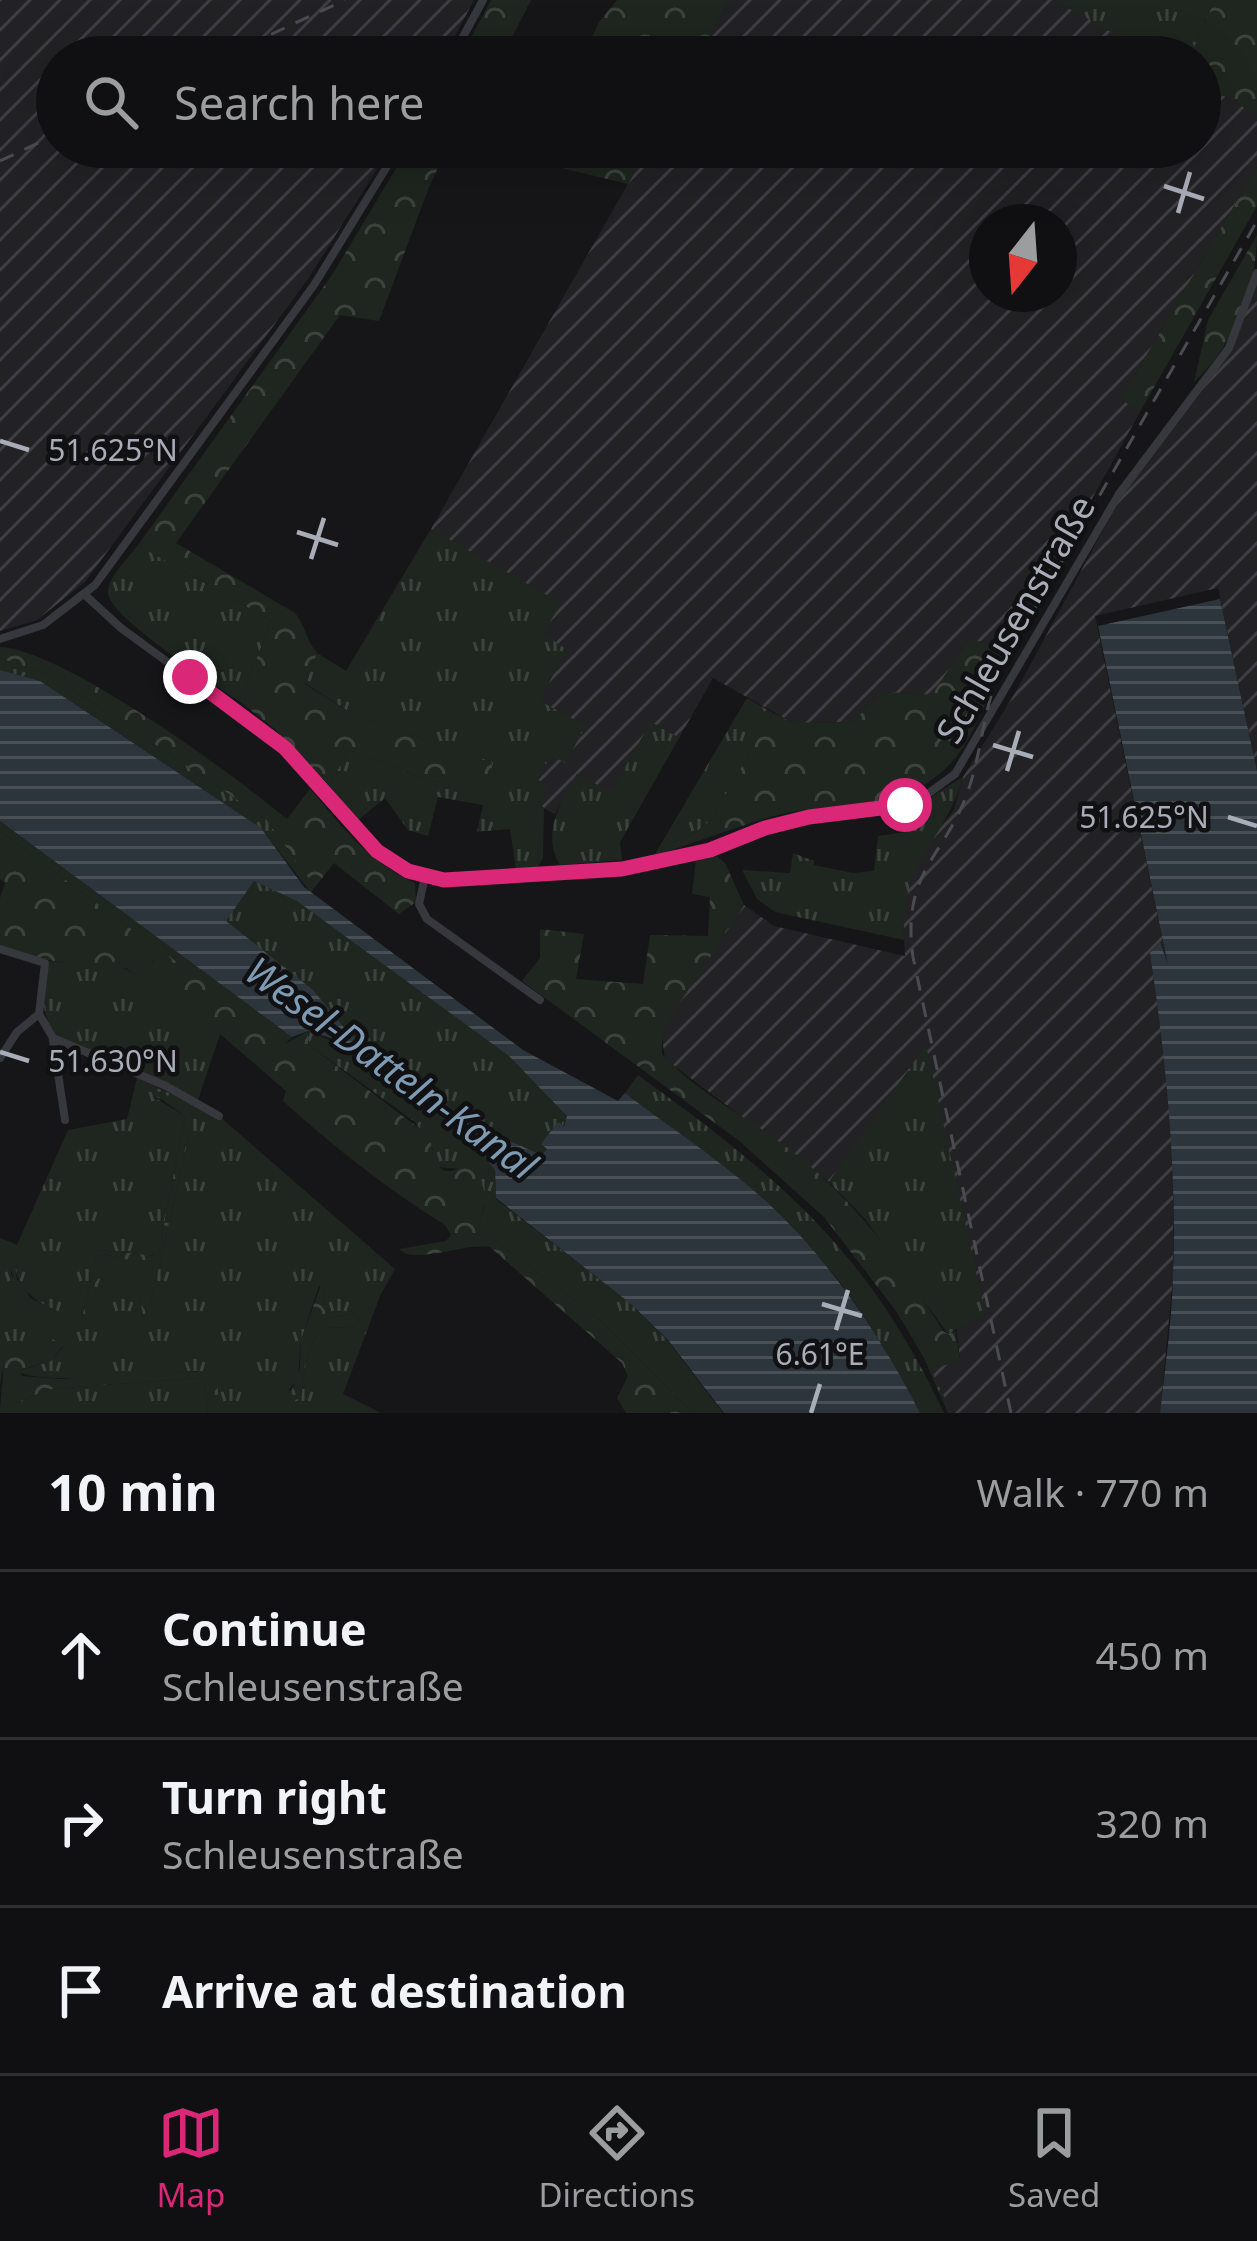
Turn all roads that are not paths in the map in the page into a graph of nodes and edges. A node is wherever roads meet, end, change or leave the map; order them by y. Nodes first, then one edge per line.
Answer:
1 (483, 0) edge
2 (463, 36) edge
3 (386, 168) edge
4 (1257, 272) edge
5 (85, 595) junction
6 (0, 639) edge
7 (425, 876) junction
8 (0, 949) edge
9 (540, 1000) dead end
10 (39, 1014) junction
11 (53, 1038) junction
12 (0, 1058) edge
13 (219, 1116) dead end
14 (65, 1120) dead end

1 - 2 street
3 - 5 street
4 - 7 street, Schleusenstraße
5 - 6 street
5 - 7 street, Schleusenstraße
7 - 9 street
8 - 10 street
10 - 11 street
10 - 12 street
11 - 13 street
11 - 14 street

